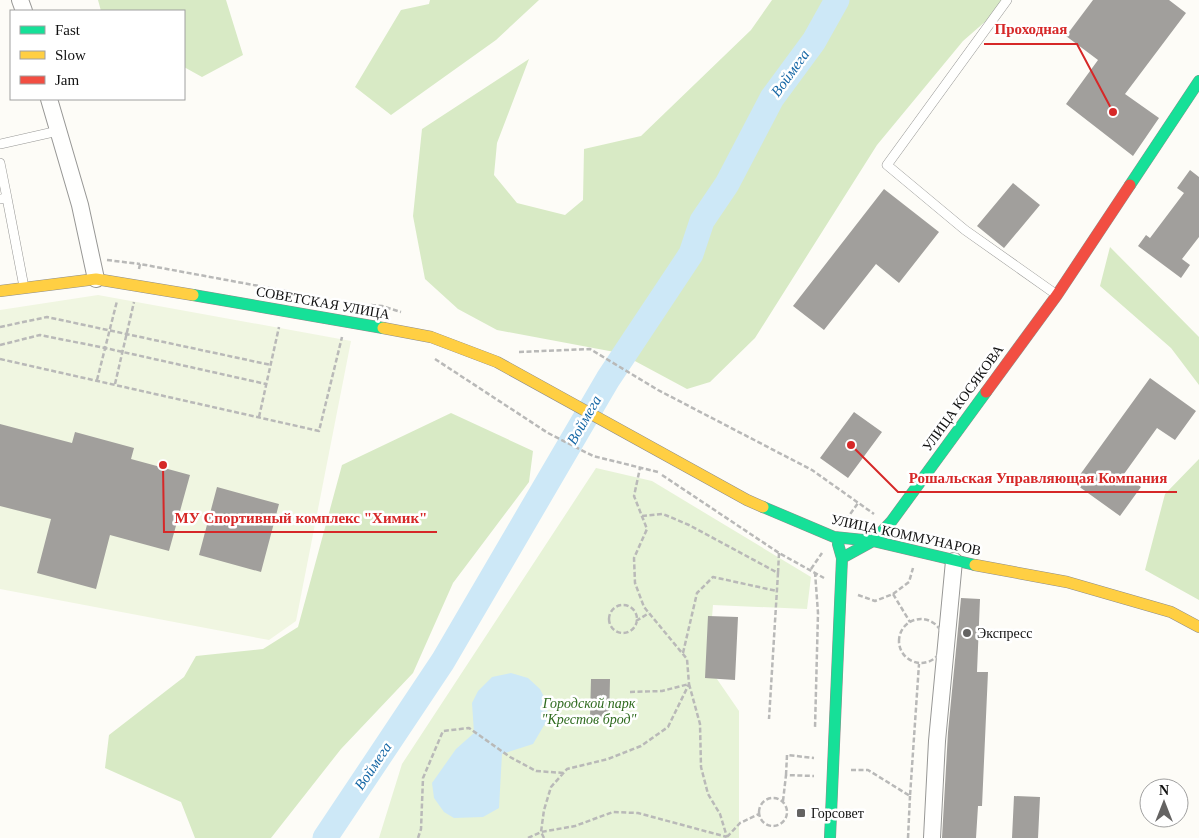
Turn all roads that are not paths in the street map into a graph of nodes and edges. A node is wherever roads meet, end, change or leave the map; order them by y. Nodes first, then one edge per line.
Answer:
1 (1007, 0) edge
2 (1199, 81) edge
3 (49, 100) edge
4 (58, 131) junction
5 (0, 144) edge
6 (0, 163) edge
7 (3, 199) edge
8 (96, 278) junction
9 (24, 288) junction
10 (0, 291) edge
11 (1057, 295) junction
12 (621, 431) joint
13 (834, 537) junction
14 (873, 541) junction
15 (842, 558) junction
16 (954, 561) junction
17 (1199, 627) edge
18 (830, 838) edge
19 (932, 838) edge

1 - 11 lane
2 - 11 street, УЛИЦА КОСЯКОВА
3 - 4 street
4 - 5 lane
4 - 8 street
6 - 7 lane
7 - 9 lane
8 - 9 street, СОВЕТСКАЯ УЛИЦА
8 - 12 street, СОВЕТСКАЯ УЛИЦА
9 - 10 street, СОВЕТСКАЯ УЛИЦА
11 - 14 street, УЛИЦА КОСЯКОВА
12 - 13 street, УЛИЦА КОММУНАРОВ
13 - 14 street, УЛИЦА КОММУНАРОВ
13 - 15 street
14 - 15 street, УЛИЦА КОСЯКОВА
14 - 16 street, УЛИЦА КОММУНАРОВ
15 - 18 street
16 - 17 street, УЛИЦА КОММУНАРОВ
16 - 19 street

